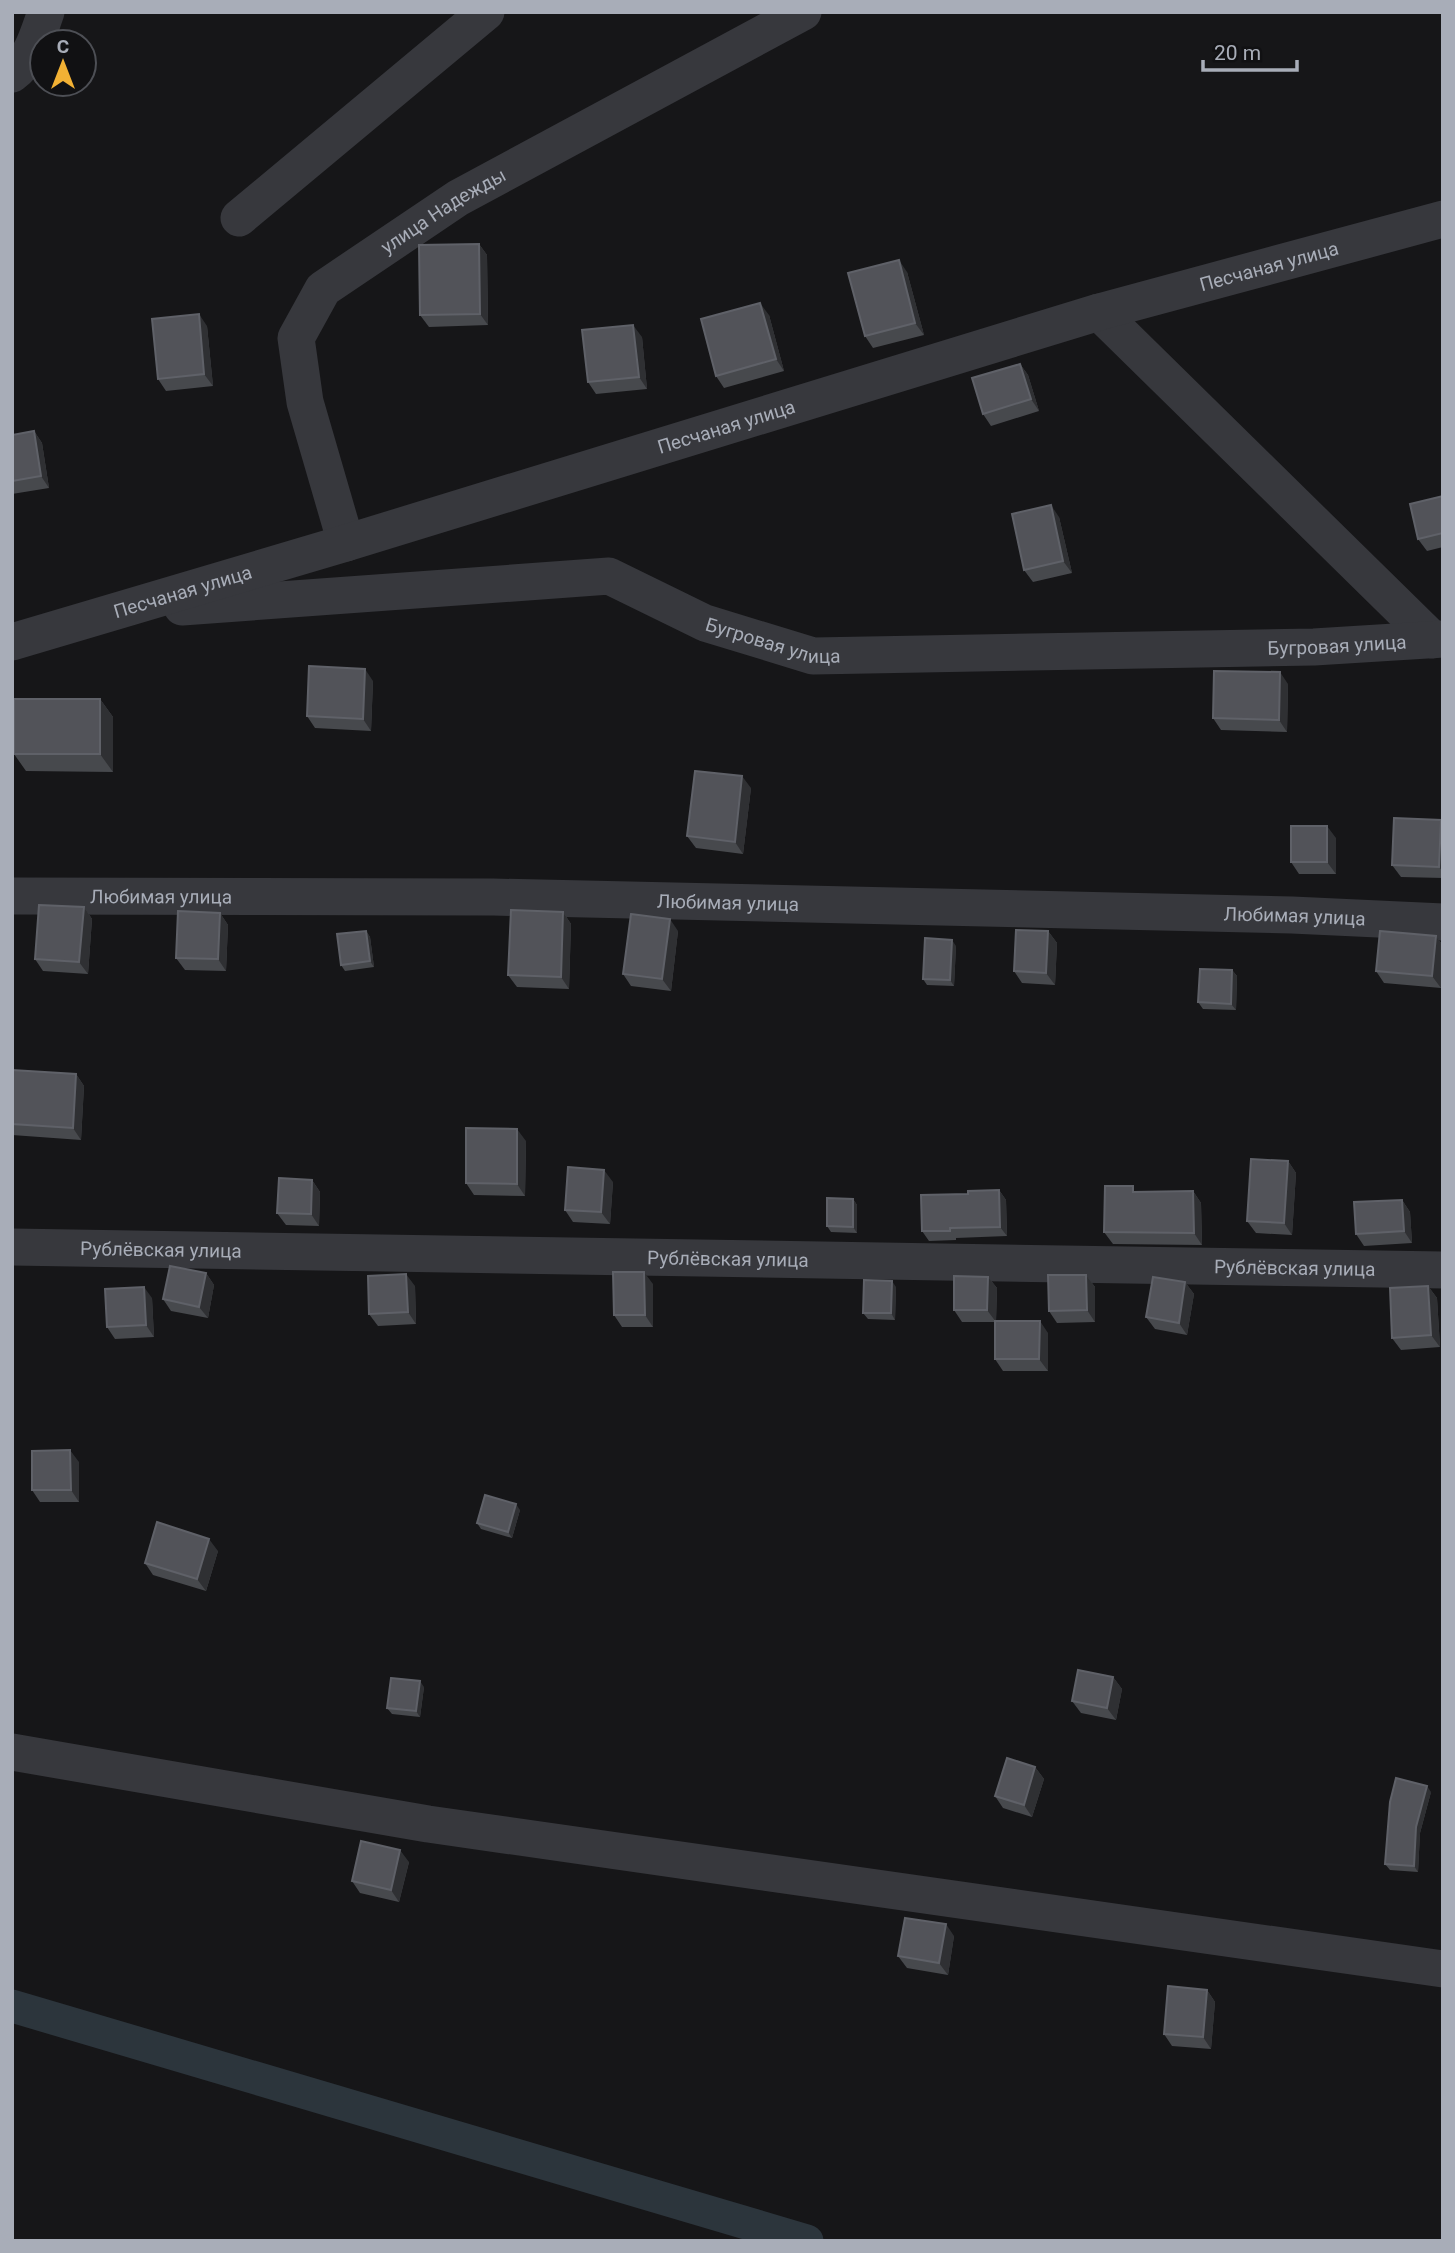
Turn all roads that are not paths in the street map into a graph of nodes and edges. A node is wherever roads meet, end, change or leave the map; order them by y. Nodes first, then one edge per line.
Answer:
1 (46, 12) edge
2 (486, 12) edge
3 (803, 12) edge
4 (14, 69) edge
5 (239, 218) dead end
6 (1443, 219) edge
7 (1099, 312) junction
8 (346, 543) junction
9 (115, 612) junction
10 (1438, 639) edge
11 (12, 642) edge
12 (12, 895) edge
13 (1443, 922) edge
14 (12, 1247) edge
15 (1443, 1270) edge
16 (12, 1752) edge
17 (1443, 1969) edge

1 - 4 street
2 - 5 street
3 - 8 street, улица Надежды
6 - 7 street, Песчаная улица
7 - 8 street, Песчаная улица
7 - 10 street
8 - 9 street, Песчаная улица
9 - 10 street, Бугровая улица
9 - 11 street, Песчаная улица
12 - 13 street, Любимая улица
14 - 15 street, Рублёвская улица
16 - 17 street

